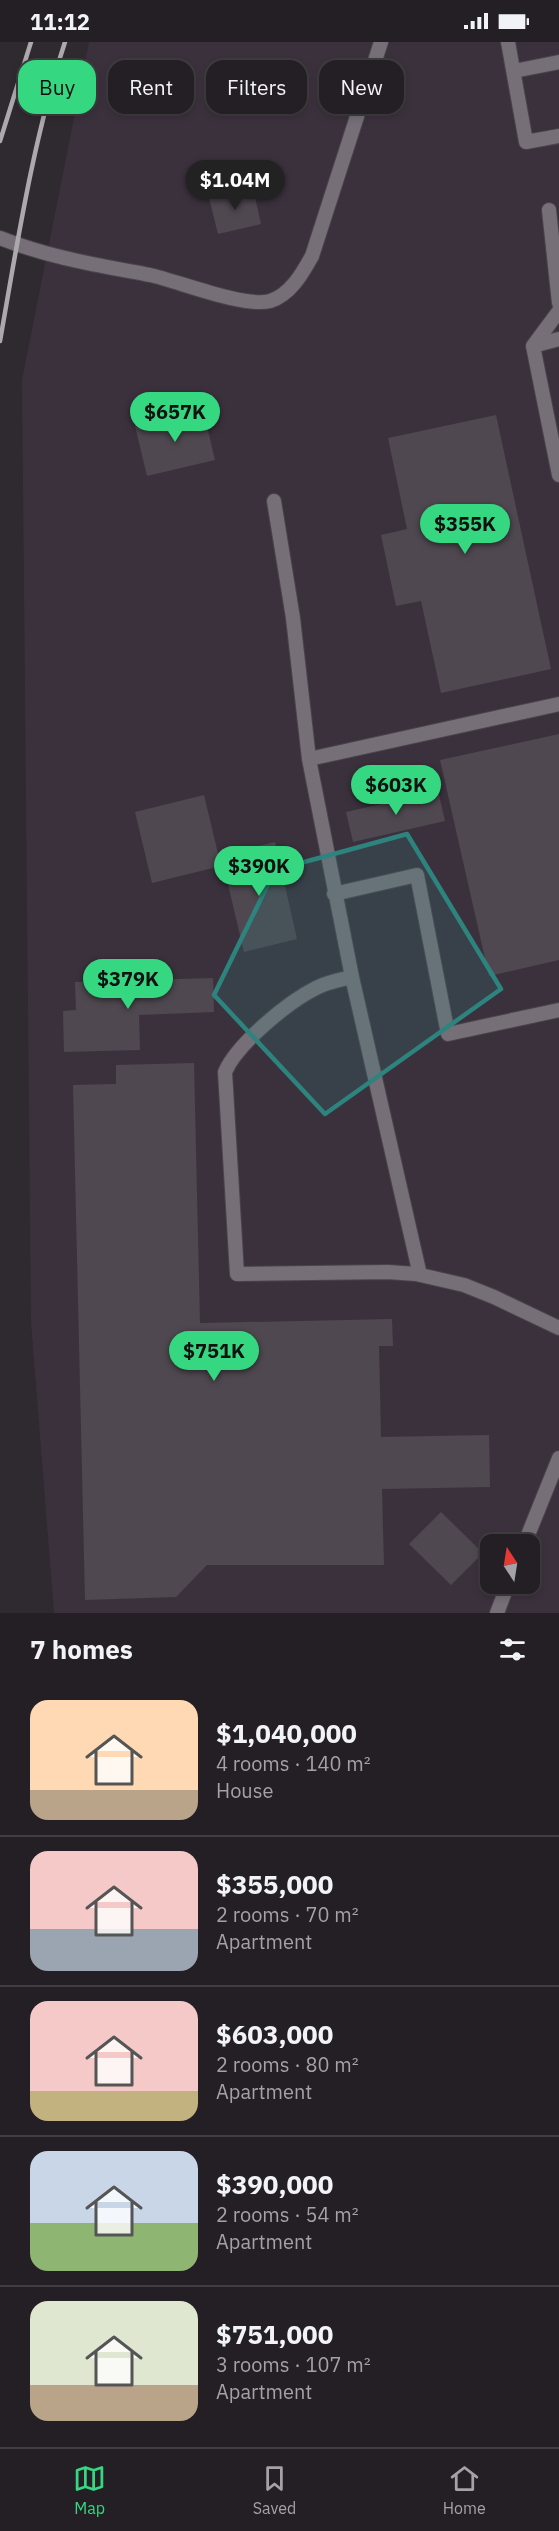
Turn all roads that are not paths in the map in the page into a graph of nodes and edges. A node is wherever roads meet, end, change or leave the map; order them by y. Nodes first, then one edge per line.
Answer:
1 (381, 42) edge
2 (508, 42) edge
3 (559, 62) edge
4 (514, 71) junction
5 (559, 135) edge
6 (549, 210) dead end
7 (0, 238) edge
8 (559, 303) edge
9 (559, 311) edge
10 (559, 339) edge
11 (533, 346) junction
12 (559, 475) edge
13 (274, 501) dead end
14 (559, 704) edge
15 (309, 759) junction
16 (334, 894) junction
17 (352, 977) junction
18 (559, 1010) edge
19 (420, 1275) junction
20 (559, 1328) edge
21 (559, 1458) edge
22 (528, 1534) edge
23 (504, 1594) edge
24 (483, 1613) edge
25 (497, 1613) edge

1 - 7 lane
2 - 4 lane
3 - 4 lane
4 - 5 lane
6 - 8 lane
9 - 11 lane
10 - 11 lane
11 - 12 lane
13 - 15 lane
14 - 15 lane
15 - 16 lane
16 - 17 lane
16 - 18 lane
17 - 19 lane
17 - 19 lane
19 - 20 lane
21 - 22 lane
23 - 25 lane
24 - 25 lane

